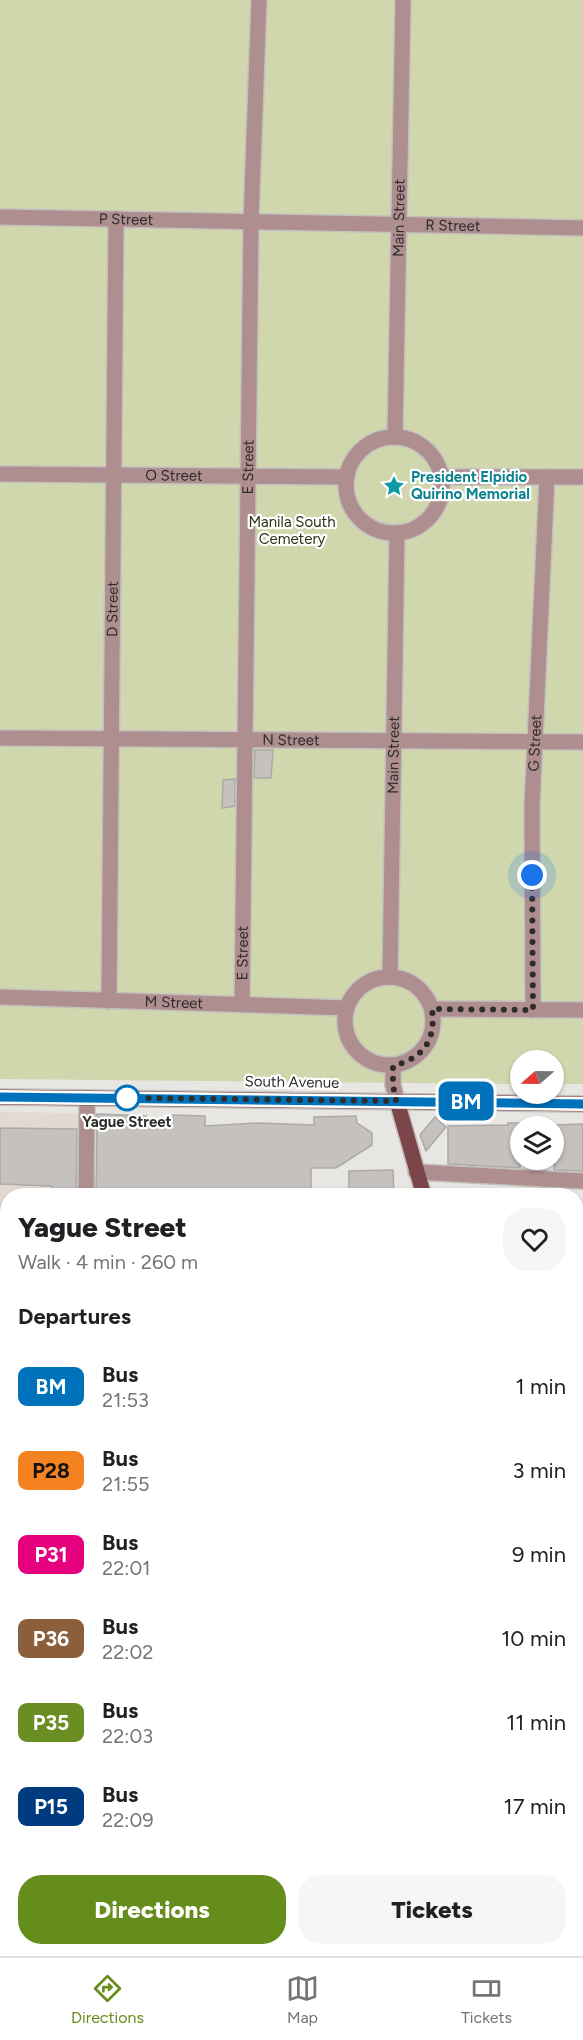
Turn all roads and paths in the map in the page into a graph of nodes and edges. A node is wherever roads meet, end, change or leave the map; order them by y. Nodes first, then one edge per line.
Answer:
1 (259, 0) edge
2 (403, 0) edge
3 (0, 217) edge
4 (116, 219) junction
5 (251, 221) junction
6 (399, 224) junction
7 (583, 228) edge
8 (395, 437) junction
9 (0, 474) edge
10 (114, 475) junction
11 (247, 476) junction
12 (347, 477) junction
13 (442, 477) junction
14 (547, 477) junction
15 (583, 477) edge
16 (397, 533) junction
17 (0, 738) edge
18 (111, 739) junction
19 (244, 740) junction
20 (394, 741) junction
21 (535, 742) junction
22 (583, 742) edge
23 (390, 976) junction
24 (0, 998) edge
25 (109, 1001) junction
26 (242, 1005) junction
27 (347, 1008) junction
28 (432, 1009) junction
29 (533, 1010) junction
30 (583, 1010) edge
31 (393, 1066) junction
32 (0, 1097) edge
33 (87, 1098) junction
34 (396, 1101) junction
35 (583, 1104) edge
36 (416, 1172) junction
37 (583, 1181) edge
38 (86, 1188) edge
39 (421, 1188) edge

1 - 5 street, E Street
2 - 6 street, Main Street
3 - 4 street, P Street
4 - 5 street, P Street
4 - 10 street, D Street
5 - 6 street, R Street
5 - 11 street, E Street
6 - 7 street, R Street
6 - 8 street, Main Street
8 - 12 street
8 - 13 street
9 - 10 street, O Street
10 - 11 street, O Street
10 - 18 street, D Street
11 - 12 street, O Street
11 - 19 street, E Street
12 - 16 street
13 - 14 street
13 - 16 street
14 - 15 street
14 - 21 street, G Street
16 - 20 street, Main Street
17 - 18 street, N Street
18 - 19 street, N Street
18 - 25 street, D Street
19 - 20 street, N Street
19 - 26 street, E Street
20 - 21 street, N Street
20 - 23 street, Main Street
21 - 22 street, N Street
21 - 29 street, G Street
23 - 27 street
23 - 28 street
24 - 25 street, M Street
25 - 26 street, M Street
26 - 27 street, M Street
27 - 31 street
28 - 29 street
28 - 31 street
29 - 30 street
31 - 34 street
32 - 33 main road, South Avenue
33 - 34 main road, South Avenue
33 - 38 street
34 - 35 main road, South Avenue
34 - 36 main road
36 - 37 street
36 - 39 main road

